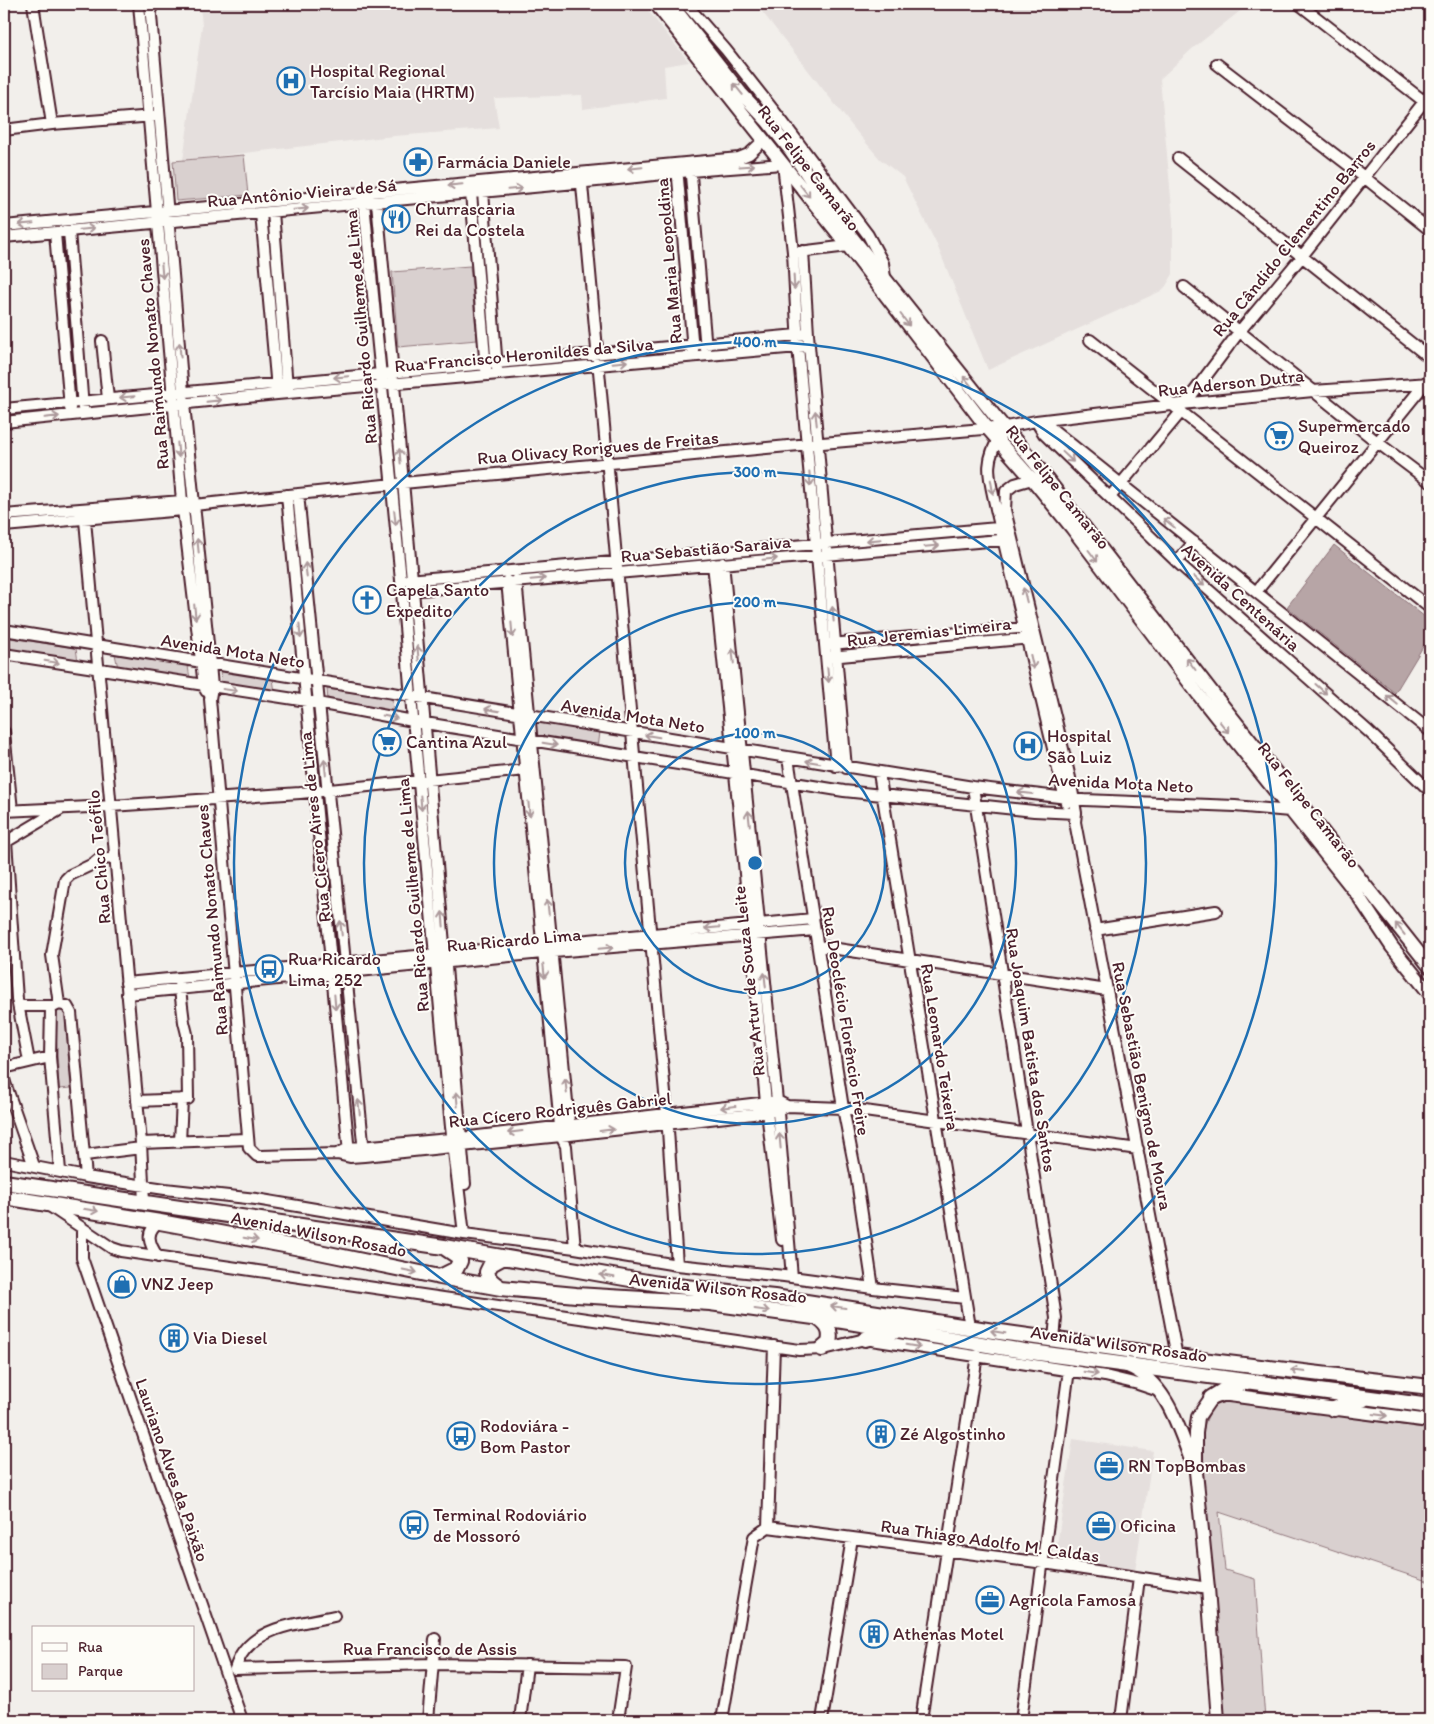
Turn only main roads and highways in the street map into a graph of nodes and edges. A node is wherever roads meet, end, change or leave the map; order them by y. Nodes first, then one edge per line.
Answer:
1 (656, 4) edge
2 (671, 4) edge
3 (764, 140) junction
4 (811, 181) junction
5 (1198, 694) junction
6 (1216, 696) junction
7 (1240, 746) junction
8 (1258, 749) junction
9 (1430, 967) edge
10 (1430, 992) edge
11 (4, 1182) edge
12 (4, 1196) edge
13 (444, 1247) junction
14 (502, 1258) junction
15 (440, 1277) junction
16 (501, 1288) junction
17 (816, 1317) junction
18 (902, 1330) junction
19 (865, 1338) road end
20 (822, 1349) road end
21 (1119, 1363) junction
22 (1252, 1381) junction
23 (1430, 1387) edge
24 (1211, 1398) junction
25 (1368, 1398) junction
26 (1430, 1406) edge
27 (1334, 1409) junction
28 (1430, 1421) edge
29 (1196, 1472) junction
30 (1218, 1720) edge

1 - 3 main road, Rua Felipe Camarão
4 -> 2 main road, Rua Felipe Camarão
3 - 4 main road
3 -> 5 main road, Rua Felipe Camarão
6 -> 4 main road, Rua Felipe Camarão
5 - 6 main road
5 -> 7 main road, Rua Felipe Camarão
6 - 8 main road, Rua Felipe Camarão
7 - 8 main road
7 - 10 main road, Rua Felipe Camarão
9 -> 8 main road, Rua Felipe Camarão
11 - 13 highway, Avenida Wilson Rosado
12 -> 15 highway, Avenida Wilson Rosado
13 - 14 highway, Avenida Wilson Rosado
13 - 15 highway
14 - 16 highway
23 -> 14 highway, Avenida Wilson Rosado
15 - 16 highway, Avenida Wilson Rosado
16 -> 17 highway, Avenida Wilson Rosado
17 - 18 highway, Avenida Wilson Rosado
17 - 20 highway
18 - 19 highway
18 - 21 highway, Avenida Wilson Rosado
21 - 22 highway, Avenida Wilson Rosado
21 - 29 main road
22 - 24 highway
22 - 25 highway, Avenida Wilson Rosado
24 - 27 main road
24 - 29 main road
25 - 26 highway, Avenida Wilson Rosado
25 - 27 highway
27 -> 28 main road
29 - 30 main road

